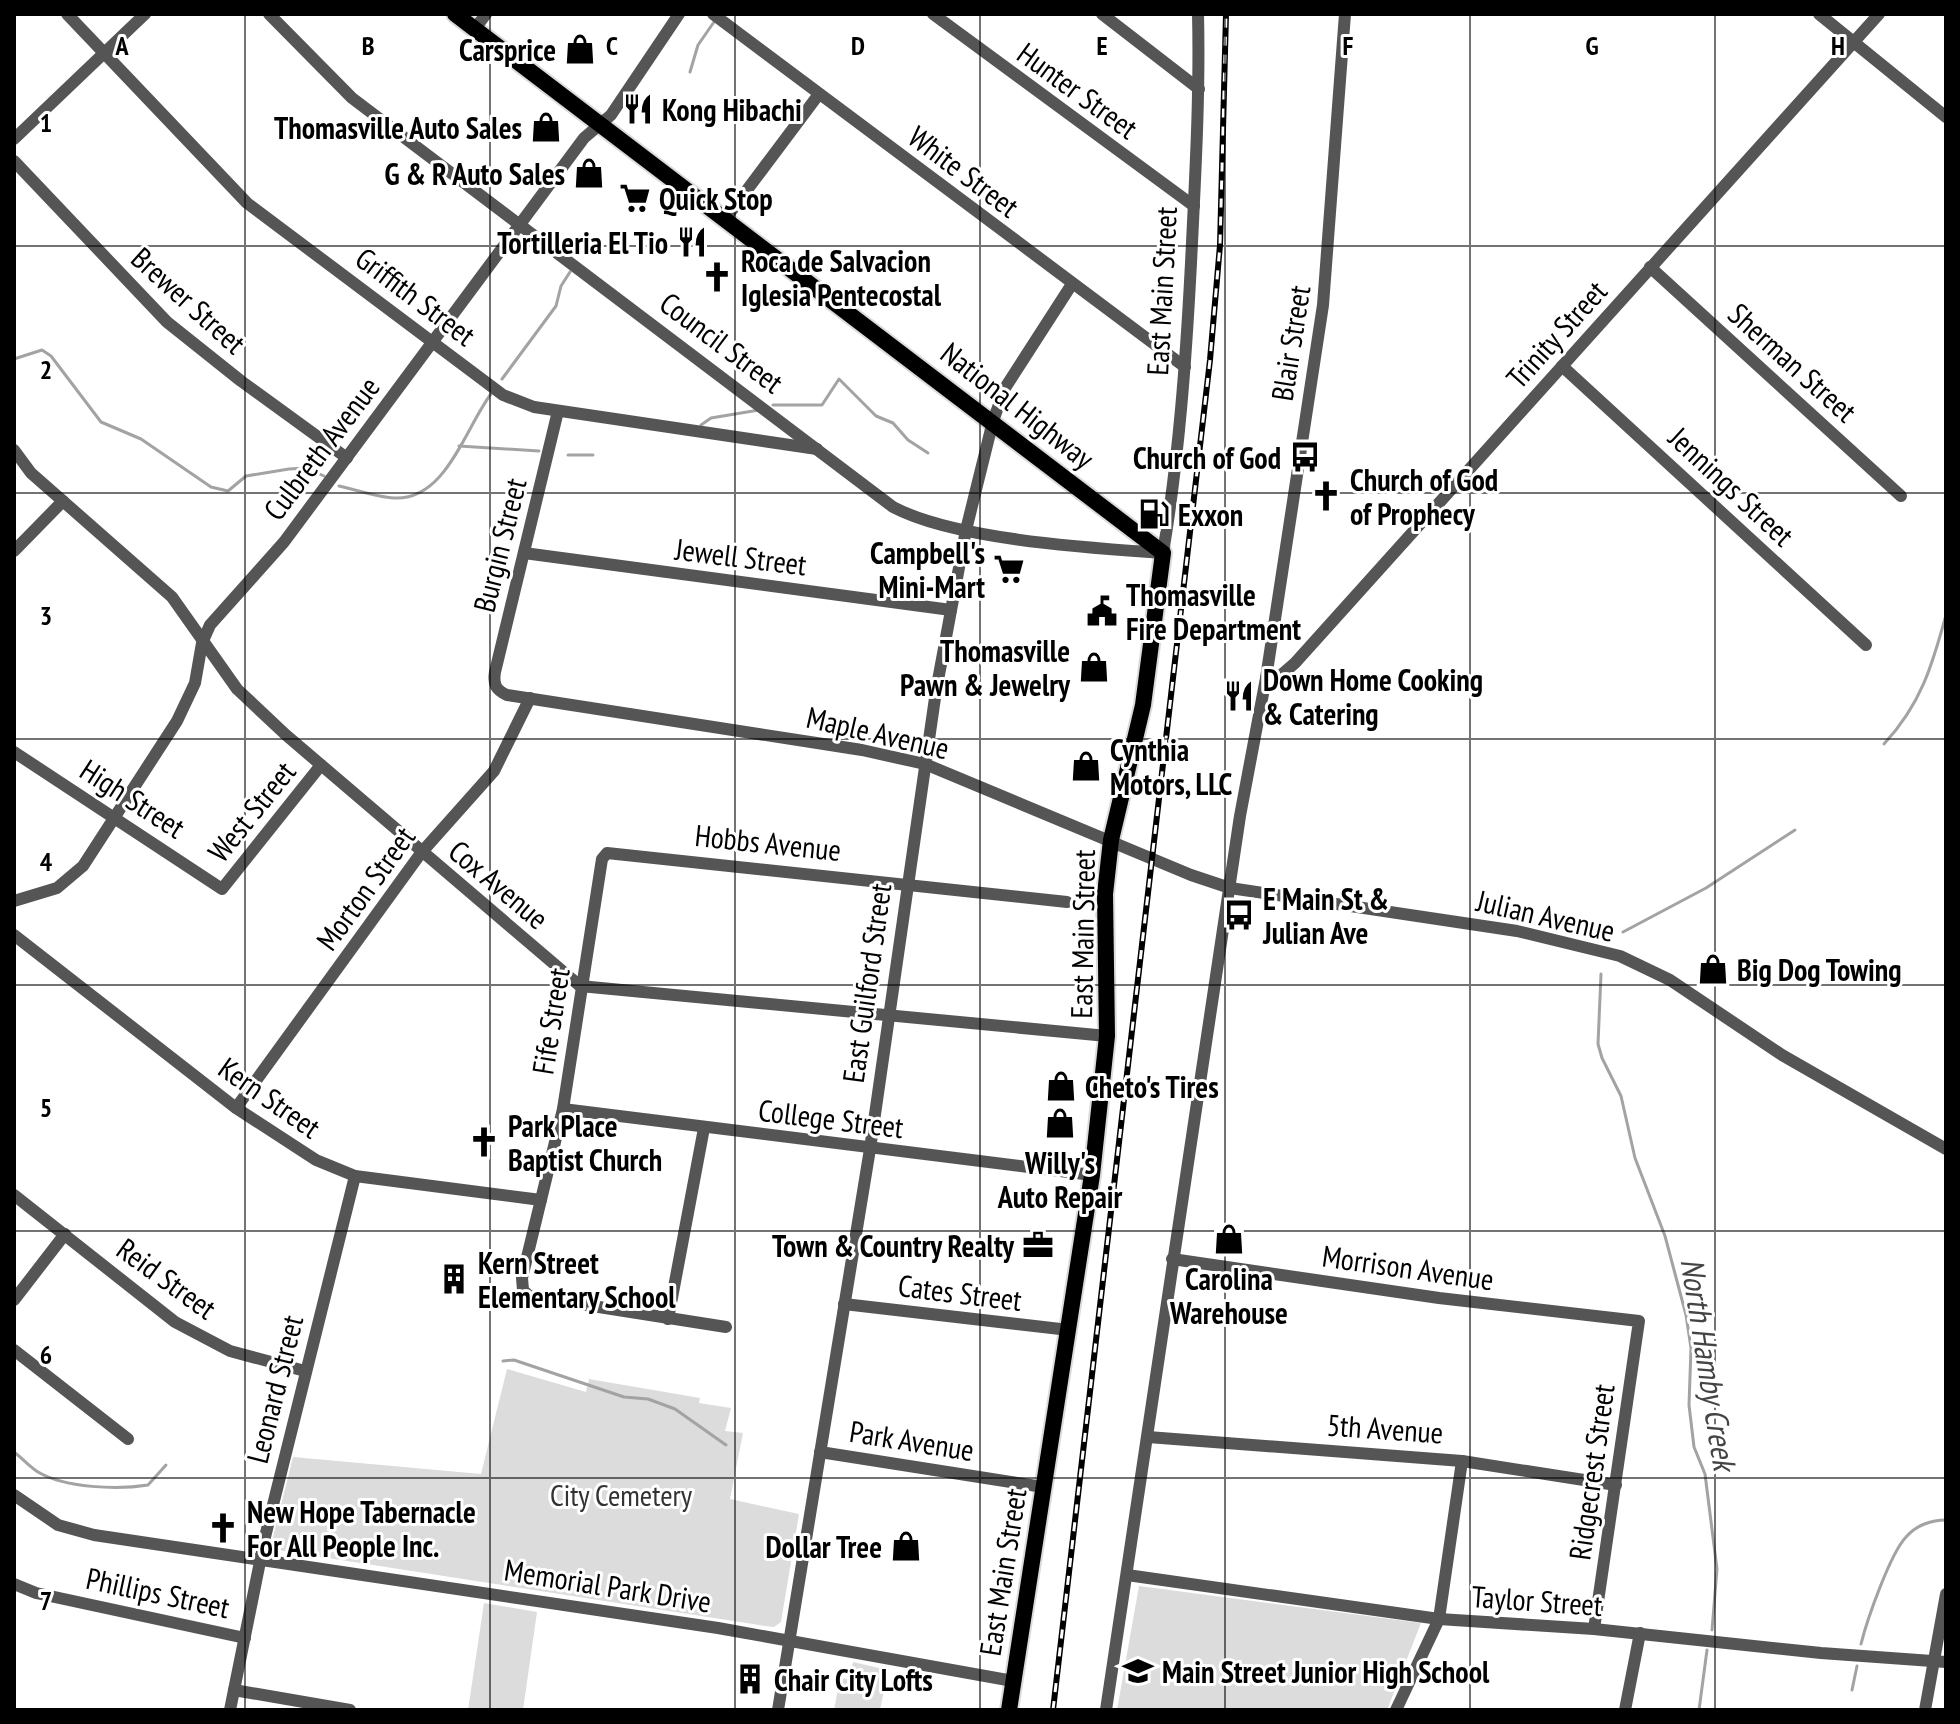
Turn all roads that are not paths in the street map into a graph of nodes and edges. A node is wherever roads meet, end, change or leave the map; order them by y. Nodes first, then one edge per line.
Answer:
1 (67, 14) edge
2 (145, 14) edge
3 (269, 14) edge
4 (455, 14) edge
5 (486, 14) edge
6 (679, 14) edge
7 (713, 14) edge
8 (933, 14) edge
9 (1102, 14) edge
10 (1198, 14) edge
11 (1345, 14) edge
12 (1819, 14) edge
13 (1879, 14) edge
14 (474, 30) junction
15 (1854, 43) junction
16 (104, 54) junction
17 (1199, 89) junction
18 (819, 94) junction
19 (1946, 117) edge
20 (600, 125) junction
21 (14, 139) edge
22 (14, 161) edge
23 (1194, 206) junction
24 (726, 218) junction
25 (521, 224) junction
26 (1650, 267) junction
27 (1072, 284) junction
28 (435, 341) junction
29 (1562, 366) junction
30 (1185, 367) junction
31 (558, 411) junction
32 (993, 421) junction
33 (14, 450) edge
34 (821, 450) junction
35 (347, 458) junction
36 (1901, 496) dead end
37 (63, 501) junction
38 (966, 530) junction
39 (14, 551) edge
40 (524, 553) junction
41 (1163, 553) junction
42 (951, 610) junction
43 (202, 643) junction
44 (1866, 645) dead end
45 (1266, 678) junction
46 (497, 690) joint
47 (530, 698) junction
48 (14, 752) edge
49 (925, 764) junction
50 (321, 765) junction
51 (115, 815) junction
52 (1111, 840) junction
53 (421, 853) junction
54 (607, 853) joint
55 (906, 882) junction
56 (1230, 888) junction
57 (222, 889) joint
58 (14, 901) edge
59 (1067, 902) dead end
60 (14, 935) edge
61 (580, 986) junction
62 (888, 1015) junction
63 (1107, 1036) junction
64 (236, 1108) junction
65 (563, 1109) junction
66 (704, 1128) junction
67 (870, 1149) junction
68 (1946, 1149) edge
69 (1092, 1175) junction
70 (355, 1176) junction
71 (14, 1195) edge
72 (541, 1200) junction
73 (65, 1234) junction
74 (1172, 1259) junction
75 (14, 1300) edge
76 (844, 1304) junction
77 (668, 1319) junction
78 (1639, 1321) joint
79 (726, 1327) dead end
80 (1069, 1330) junction
81 (14, 1350) edge
82 (305, 1371) junction
83 (1148, 1437) junction
84 (128, 1439) dead end
85 (820, 1452) junction
86 (1462, 1461) junction
87 (1616, 1485) junction
88 (1043, 1487) junction
89 (14, 1495) edge
90 (260, 1558) junction
91 (1127, 1575) junction
92 (14, 1584) edge
93 (1946, 1594) edge
94 (1439, 1619) junction
95 (1594, 1629) junction
96 (1640, 1633) junction
97 (245, 1638) junction
98 (789, 1641) junction
99 (1940, 1661) edge
100 (1013, 1681) junction
101 (234, 1690) junction
102 (230, 1710) edge
103 (350, 1710) edge
104 (778, 1710) edge
105 (1009, 1710) edge
106 (1106, 1710) edge
107 (1396, 1710) edge
108 (1625, 1710) edge
109 (1925, 1710) edge

1 - 16 street, Griffith Street
2 - 16 street
3 - 25 street, Council Street
4 - 14 main road, National Highway
5 - 14 street
6 - 20 street, Culbreth Avenue
7 - 18 street, White Street
8 - 23 street, Hunter Street
9 - 17 street
10 - 17 street, East Main Street
11 - 45 street, Blair Street
12 - 15 street
13 - 15 street, Trinity Street
14 - 20 main road, National Highway
15 - 19 street
15 - 26 street, Trinity Street
16 - 21 street
16 - 28 street, Griffith Street
17 - 23 street, East Main Street
18 - 24 street
18 - 27 street, White Street
20 - 24 main road, National Highway
20 - 25 street, Culbreth Avenue
22 - 35 street, Brewer Street
23 - 30 street, East Main Street
24 - 32 main road, National Highway
25 - 28 street, Culbreth Avenue
25 - 34 street, Council Street
26 - 29 street, Trinity Street
26 - 36 street, Sherman Street
27 - 30 street, White Street
27 - 32 street, East Guilford Street
28 - 31 street, Griffith Street
28 - 35 street, Culbreth Avenue
29 - 44 street, Jennings Street
29 - 45 street, Trinity Street
30 - 41 street, East Main Street
31 - 34 street, Griffith Street
31 - 40 street, Burgin Street
32 - 38 street, East Guilford Street
32 - 41 main road, National Highway
33 - 37 street, Cox Avenue
34 - 38 street, Council Street
35 - 43 street, Culbreth Avenue
37 - 39 street
37 - 43 street, Cox Avenue
38 - 41 street, Council Street
38 - 42 street, East Guilford Street
40 - 42 street, Jewell Street
40 - 46 street, Burgin Street
41 - 52 main road, East Main Street
42 - 49 street, East Guilford Street
43 - 50 street, Cox Avenue
43 - 51 street, Culbreth Avenue
45 - 56 street
46 - 47 street, Maple Avenue
47 - 49 street, Maple Avenue
47 - 53 street, Morton Street
48 - 51 street, High Street
49 - 52 street, Maple Avenue
49 - 55 street, East Guilford Street
50 - 53 street, Cox Avenue
50 - 57 street, West Street
51 - 57 street, High Street
51 - 58 street, Culbreth Avenue
52 - 56 street, Maple Avenue
52 - 63 main road, East Main Street
53 - 61 street, Cox Avenue
53 - 64 street, Morton Street
54 - 55 street, Hobbs Avenue
54 - 61 street, Fife Street
55 - 59 street, Hobbs Avenue
55 - 62 street, East Guilford Street
56 - 68 street, Julian Avenue
56 - 74 street
60 - 64 street, Kern Street
61 - 62 street
61 - 65 street, Fife Street
62 - 63 street
62 - 67 street, East Guilford Street
63 - 69 main road, East Main Street
64 - 70 street, Kern Street
65 - 66 street, College Street
65 - 72 street, Fife Street
66 - 67 street, College Street
66 - 77 street
67 - 69 street, College Street
67 - 76 street, East Guilford Street
69 - 80 main road, East Main Street
70 - 72 street, Kern Street
70 - 82 street, Leonard Street
71 - 73 street, Reid Street
72 - 77 street, Fife Street
73 - 75 street
73 - 82 street, Reid Street
74 - 78 street, Morrison Avenue
74 - 83 street
76 - 80 street, Cates Street
76 - 85 street, East Guilford Street
77 - 79 street
78 - 87 street, Ridgecrest Street
80 - 88 main road, East Main Street
81 - 84 street
82 - 90 street, Leonard Street
83 - 86 street, 5th Avenue
83 - 91 street
85 - 88 street, Park Avenue
85 - 98 street, East Guilford Street
86 - 87 street, 5th Avenue
86 - 94 street
87 - 95 street, Ridgecrest Street
88 - 100 main road, East Main Street
89 - 90 street, Memorial Park Drive
90 - 97 street, Leonard Street
90 - 98 street, Memorial Park Drive
91 - 94 street, Taylor Street
91 - 106 street
92 - 97 street, Phillips Street
93 - 99 street
94 - 95 street, Taylor Street
94 - 107 street
95 - 96 street, Taylor Street
96 - 99 street, Taylor Street
96 - 108 street
97 - 101 street, Leonard Street
98 - 100 street, Memorial Park Drive
98 - 104 street, East Guilford Street
99 - 109 street
100 - 105 main road, East Main Street
101 - 102 street, Leonard Street
101 - 103 street

